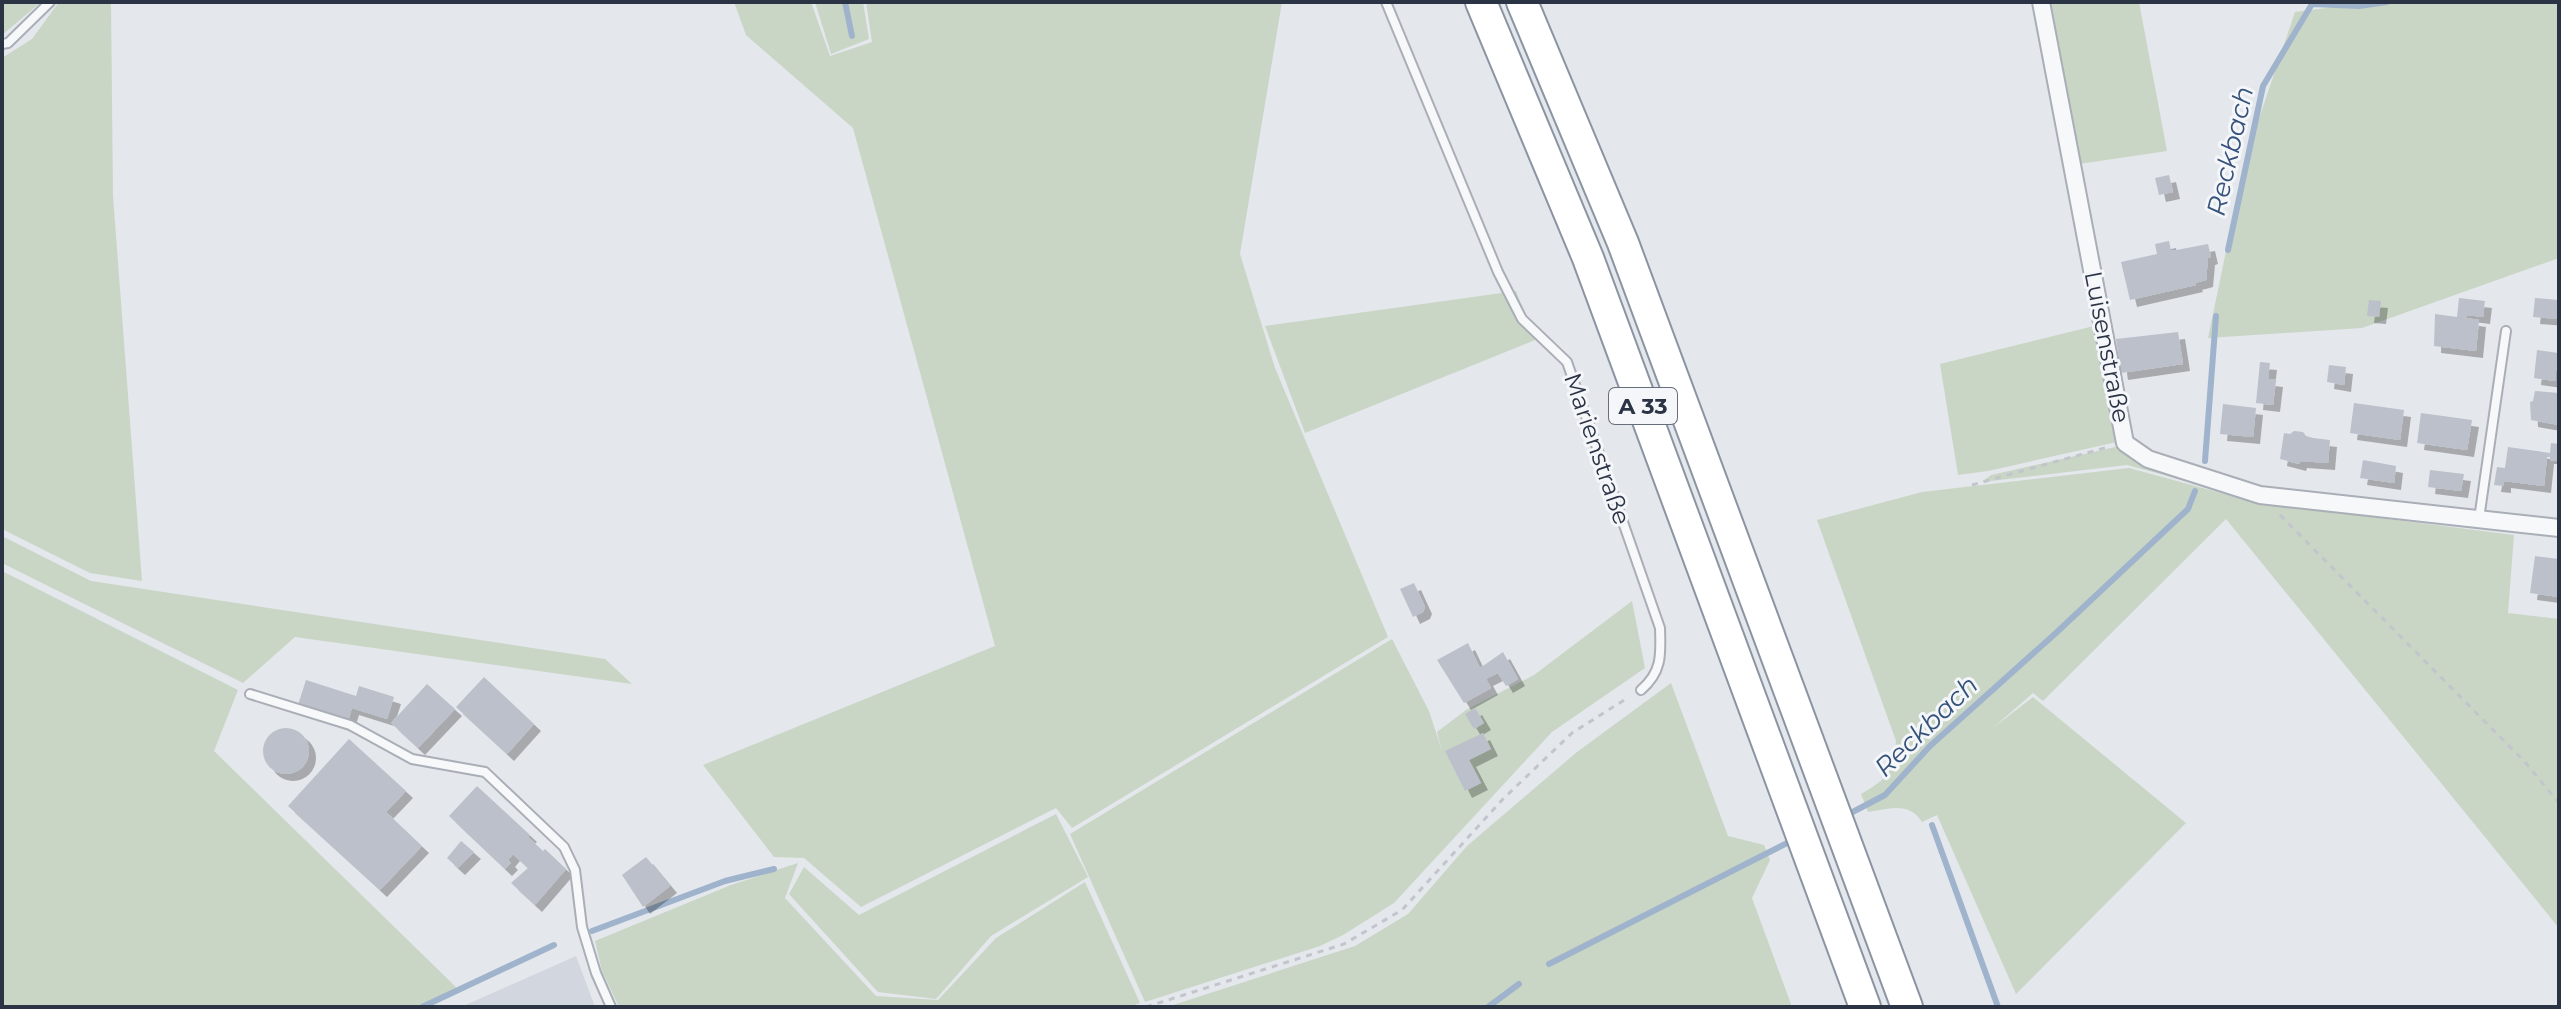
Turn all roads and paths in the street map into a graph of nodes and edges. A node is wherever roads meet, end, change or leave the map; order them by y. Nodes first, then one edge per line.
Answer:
1 (50, 2) edge
2 (1386, 2) edge
3 (1481, 2) edge
4 (1522, 2) edge
5 (2041, 2) edge
6 (2, 44) edge
7 (2506, 331) dead end
8 (2125, 443) junction
9 (1972, 485) dead end
10 (2260, 495) junction
11 (2479, 519) junction
12 (2559, 528) edge
13 (1641, 690) joint
14 (250, 694) dead end
15 (2559, 803) edge
16 (611, 1007) edge
17 (1146, 1007) edge
18 (1865, 1007) edge
19 (1907, 1007) edge

1 - 6 lane
2 - 13 lane, Marienstraße
3 - 18 highway, A 33
4 - 19 highway, A 33
5 - 8 street, Luisenstraße
7 - 11 lane
8 - 9 path
8 - 10 street, Luisenstraße
10 - 11 street, Luisenstraße
10 - 15 path
11 - 12 street, Luisenstraße
13 - 17 path
14 - 16 lane

